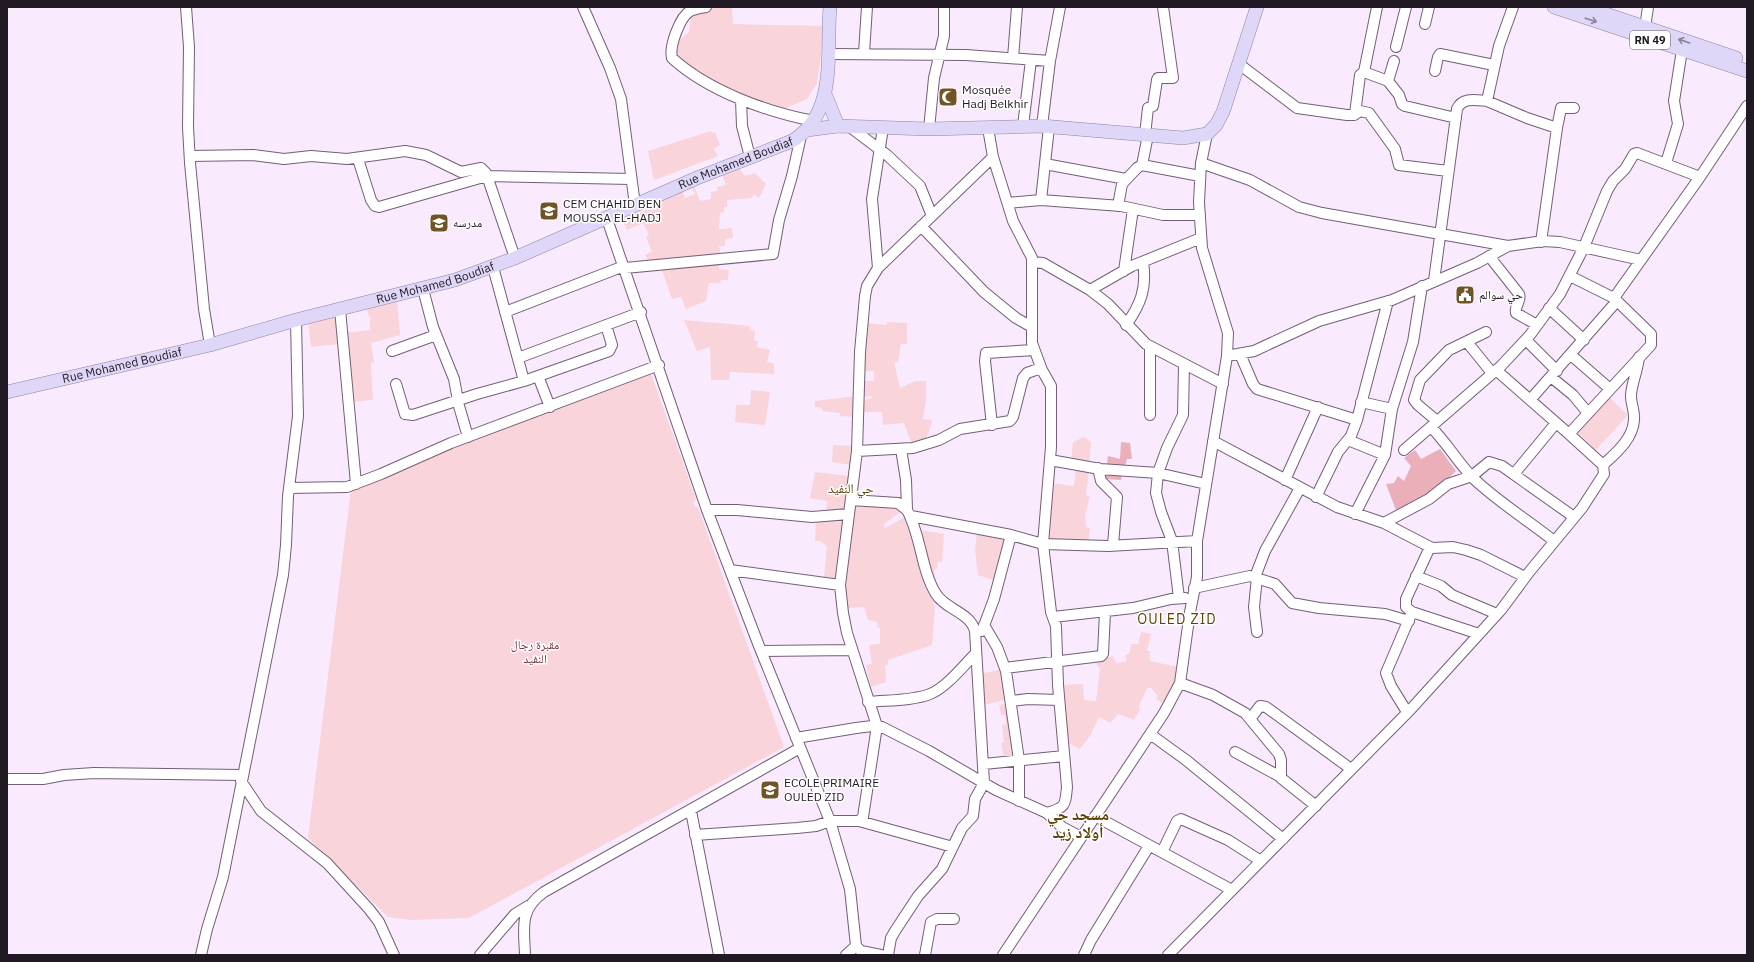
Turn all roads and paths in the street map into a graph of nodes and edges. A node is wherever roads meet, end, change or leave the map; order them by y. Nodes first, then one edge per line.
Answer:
1 (186, 7) edge
2 (583, 7) edge
3 (706, 7) edge
4 (830, 7) edge
5 (867, 7) edge
6 (944, 7) edge
7 (1017, 7) edge
8 (1060, 7) edge
9 (1163, 7) edge
10 (1257, 7) edge
11 (1377, 7) edge
12 (1406, 7) edge
13 (1429, 7) edge
14 (1513, 7) edge
15 (1554, 7) edge
16 (1585, 7) edge
17 (1648, 7) edge
18 (1425, 24) dead end
19 (1645, 28) junction
20 (1396, 47) dead end
21 (1682, 50) junction
22 (864, 53) junction
23 (828, 54) junction
24 (938, 56) junction
25 (1013, 58) junction
26 (1031, 60) junction
27 (1050, 61) junction
28 (1394, 61) dead end
29 (1747, 62) edge
30 (1239, 64) junction
31 (1494, 65) junction
32 (1435, 71) dead end
33 (1747, 71) edge
34 (1364, 72) junction
35 (1388, 81) junction
36 (826, 96) junction
37 (741, 100) junction
38 (1487, 101) junction
39 (1747, 106) edge
40 (1574, 108) dead end
41 (1355, 114) junction
42 (1456, 118) junction
43 (1023, 126) junction
44 (1045, 126) junction
45 (844, 127) junction
46 (883, 128) junction
47 (988, 128) junction
48 (1556, 128) junction
49 (807, 129) junction
50 (929, 129) junction
51 (1207, 134) junction
52 (1146, 135) junction
53 (880, 149) junction
54 (190, 156) junction
55 (750, 157) junction
56 (994, 157) junction
57 (358, 159) junction
58 (1200, 163) junction
59 (1666, 163) junction
60 (1045, 164) junction
61 (1142, 165) junction
62 (1448, 171) junction
63 (487, 176) junction
64 (1200, 176) junction
65 (1700, 176) junction
66 (630, 179) junction
67 (1126, 179) junction
68 (1041, 200) junction
69 (1008, 203) junction
70 (635, 205) junction
71 (1118, 206) junction
72 (1133, 209) junction
73 (1199, 215) junction
74 (932, 216) junction
75 (607, 219) junction
76 (921, 226) junction
77 (1441, 234) junction
78 (1201, 238) junction
79 (1541, 242) junction
80 (1508, 246) junction
81 (1584, 247) junction
82 (1489, 256) junction
83 (515, 258) junction
84 (1641, 260) junction
85 (1032, 262) junction
86 (1143, 262) junction
87 (493, 267) junction
88 (625, 267) junction
89 (878, 268) junction
90 (1124, 271) junction
91 (1570, 276) junction
92 (1434, 281) junction
93 (1422, 286) junction
94 (423, 289) junction
95 (1090, 290) junction
96 (1616, 300) junction
97 (1388, 301) junction
98 (1550, 308) junction
99 (340, 309) junction
100 (505, 312) junction
101 (641, 312) junction
102 (296, 320) junction
103 (606, 325) junction
104 (1126, 325) junction
105 (1537, 325) junction
106 (1032, 328) junction
107 (1486, 332) dead end
108 (436, 335) junction
109 (1526, 340) junction
110 (1584, 340) junction
111 (1467, 342) junction
112 (210, 345) junction
113 (1150, 346) junction
114 (1034, 350) junction
115 (392, 351) dead end
116 (1240, 354) junction
117 (1571, 355) junction
118 (1227, 356) junction
119 (1639, 356) junction
120 (518, 358) junction
121 (659, 365) junction
122 (1184, 365) junction
123 (1041, 368) junction
124 (1494, 372) junction
125 (1554, 374) junction
126 (538, 376) junction
127 (524, 381) junction
128 (396, 384) dead end
129 (1223, 384) junction
130 (1610, 389) junction
131 (7, 392) edge
132 (1530, 400) junction
133 (458, 401) junction
134 (1361, 402) junction
135 (550, 407) junction
136 (1318, 407) junction
137 (1392, 409) junction
138 (1588, 413) junction
139 (1150, 415) dead end
140 (1357, 420) junction
141 (1556, 423) junction
142 (1434, 424) junction
143 (992, 425) junction
144 (1569, 434) junction
145 (468, 437) junction
146 (1348, 440) junction
147 (1213, 441) junction
148 (901, 449) junction
149 (1404, 450) dead end
150 (857, 451) junction
151 (1385, 455) junction
152 (1050, 460) junction
153 (1603, 466) junction
154 (1098, 468) junction
155 (1158, 473) junction
156 (1514, 474) junction
157 (1472, 476) junction
158 (1285, 480) junction
159 (356, 484) junction
160 (1206, 484) junction
161 (288, 488) junction
162 (1300, 488) junction
163 (1316, 497) junction
164 (851, 500) junction
165 (708, 510) junction
166 (909, 513) junction
167 (849, 514) junction
168 (1355, 514) junction
169 (1574, 517) junction
170 (1384, 523) junction
171 (1011, 535) junction
172 (1172, 541) junction
173 (1197, 541) junction
174 (1554, 541) junction
175 (1043, 544) junction
176 (1113, 545) junction
177 (1430, 547) junction
178 (730, 570) junction
179 (1416, 576) junction
180 (1256, 577) junction
181 (1525, 577) junction
182 (840, 584) junction
183 (1193, 593) junction
184 (1179, 598) junction
185 (1105, 612) junction
186 (1497, 614) junction
187 (1411, 616) junction
188 (1052, 617) junction
189 (984, 625) junction
190 (1257, 632) dead end
191 (1478, 634) junction
192 (975, 642) junction
193 (761, 650) junction
194 (852, 650) junction
195 (976, 652) junction
196 (1057, 662) junction
197 (1005, 668) junction
198 (1180, 683) junction
199 (1059, 700) junction
200 (1011, 701) junction
201 (868, 702) junction
202 (1407, 712) junction
203 (1250, 719) junction
204 (877, 726) junction
205 (1150, 734) junction
206 (796, 738) junction
207 (800, 748) junction
208 (1235, 752) dead end
209 (1064, 756) junction
210 (1019, 760) junction
211 (984, 764) junction
212 (1351, 770) junction
213 (1279, 776) junction
214 (7, 778) edge
215 (242, 778) junction
216 (984, 783) junction
217 (1019, 801) junction
218 (1316, 806) junction
219 (691, 811) junction
220 (1047, 813) junction
221 (1094, 816) junction
222 (830, 821) junction
223 (859, 821) junction
224 (695, 835) junction
225 (1080, 837) junction
226 (1283, 839) junction
227 (1148, 846) junction
228 (953, 847) junction
229 (1162, 852) junction
230 (1261, 861) junction
231 (1232, 890) junction
232 (528, 906) junction
233 (954, 919) dead end
234 (856, 946) junction
235 (201, 955) edge
236 (394, 955) edge
237 (480, 955) edge
238 (525, 955) edge
239 (719, 955) edge
240 (846, 955) edge
241 (877, 955) edge
242 (880, 955) edge
243 (888, 955) edge
244 (925, 955) edge
245 (1003, 955) edge
246 (1084, 955) edge
247 (1168, 955) edge

1 - 54 street
2 - 66 street
3 - 37 street
4 - 23 main road
5 - 22 street
6 - 24 street
7 - 25 street
8 - 27 street
9 - 52 street
10 - 30 main road
11 - 34 street
12 - 20 street
13 - 18 street
14 - 31 street
15 -> 21 main road, RN 49
16 - 19 main road, RN 49
17 - 19 street
29 -> 19 main road, RN 49
21 - 33 main road, RN 49
21 - 59 street
22 - 23 street
22 - 24 street
23 - 36 main road
24 - 25 street
24 - 50 street
25 - 26 street
26 - 27 street
26 - 43 street
27 - 44 street
28 - 35 street
30 - 41 street
30 - 51 main road
31 - 32 street
31 - 38 street
34 - 35 street
34 - 41 street
35 - 42 street
36 - 45 main road
36 - 49 main road
37 - 49 street
37 - 55 street
38 - 42 street
38 - 48 street
39 - 65 street
40 - 48 street
41 - 62 street
42 - 62 street
43 - 44 main road, Rue Mohamed Boudiaf
43 - 47 main road, Rue Mohamed Boudiaf
44 - 52 main road, Rue Mohamed Boudiaf
44 - 60 street
45 - 46 main road, Rue Mohamed Boudiaf
45 - 49 main road, Rue Mohamed Boudiaf
45 - 53 street
46 - 50 main road, Rue Mohamed Boudiaf
46 - 53 street
47 - 50 main road, Rue Mohamed Boudiaf
47 - 56 street
48 - 79 street
49 - 55 main road, Rue Mohamed Boudiaf
49 - 88 street
51 - 52 main road, Rue Mohamed Boudiaf
51 - 58 street
52 - 61 street
53 - 74 street
53 - 89 street
54 - 57 street
54 - 112 street
55 - 70 main road, Rue Mohamed Boudiaf
56 - 69 street
56 - 74 street
57 - 63 street
57 - 63 street
58 - 64 street
58 - 77 street
59 - 65 street
59 - 81 street
60 - 67 street
60 - 68 street
61 - 64 street
61 - 67 street
62 - 77 street
63 - 66 street
63 - 83 street
64 - 73 street
65 - 84 street
66 - 70 street
67 - 71 street
68 - 69 street
68 - 71 street
69 - 85 street
70 - 75 main road, Rue Mohamed Boudiaf
71 - 72 street
72 - 73 street
72 - 90 street
73 - 78 street
74 - 76 street
75 - 83 main road, Rue Mohamed Boudiaf
75 - 88 street
76 - 89 street
76 - 106 street
77 - 80 street
77 - 92 street
78 - 86 street
78 - 118 street
79 - 80 street
79 - 81 street
80 - 82 street
81 - 84 street
81 - 91 street
82 - 92 street
82 - 105 street
83 - 87 main road, Rue Mohamed Boudiaf
84 - 96 street
85 - 95 street
85 - 106 street
86 - 90 street
86 - 104 street
87 - 94 main road, Rue Mohamed Boudiaf
87 - 100 street
88 - 100 street
88 - 101 street
89 - 150 street
90 - 95 street
91 - 96 street
91 - 98 street
92 - 93 street
93 - 97 street
93 - 137 street
94 - 99 main road, Rue Mohamed Boudiaf
94 - 108 street
95 - 104 street
96 - 110 street
96 - 119 street
97 - 116 street
97 - 134 street
98 - 105 street
98 - 110 street
99 - 102 main road, Rue Mohamed Boudiaf
99 - 159 street
100 - 120 street
101 - 103 street
101 - 121 street
102 - 112 main road, Rue Mohamed Boudiaf
102 - 161 street
103 - 120 street
103 - 126 street
104 - 113 street
105 - 109 street
106 - 114 street
107 - 111 street
108 - 115 street
108 - 133 street
109 - 124 street
109 - 125 street
110 - 117 street
111 - 124 street
111 - 142 street
112 - 131 main road, Rue Mohamed Boudiaf
113 - 122 street
113 - 139 street
114 - 123 street
114 - 143 street
116 - 118 street
116 - 136 street
117 - 125 street
117 - 130 street
118 - 129 street
119 - 130 street
119 - 153 street
120 - 127 street
121 - 135 street
121 - 165 street
122 - 129 street
122 - 155 street
123 - 143 street
123 - 152 street
124 - 132 street
124 - 142 street
125 - 132 street
125 - 138 street
126 - 127 street
126 - 135 street
127 - 133 street
128 - 133 street
129 - 147 street
130 - 138 street
132 - 141 street
133 - 145 street
134 - 137 street
134 - 140 street
135 - 145 street
136 - 140 street
136 - 158 street
137 - 151 street
138 - 144 street
140 - 146 street
141 - 144 street
141 - 156 street
142 - 149 street
142 - 157 street
143 - 148 street
144 - 153 street
145 - 159 street
146 - 151 street
146 - 163 street
147 - 158 street
147 - 160 street
148 - 150 street
148 - 166 street
150 - 164 street
151 - 168 street
152 - 154 street
152 - 175 street
153 - 169 street
154 - 155 street
154 - 176 street
155 - 160 street
155 - 172 street
156 - 157 street
156 - 169 street
157 - 170 street
157 - 174 street
158 - 162 street
159 - 161 street
160 - 173 street
161 - 215 street
162 - 163 street
162 - 180 street
163 - 168 street
164 - 166 street
164 - 167 street
165 - 167 street
165 - 178 street
166 - 171 street
166 - 192 street
167 - 182 street
168 - 170 street
169 - 174 street
170 - 177 street
171 - 175 street
171 - 189 street
172 - 173 street
172 - 176 street
172 - 184 street
173 - 183 street
174 - 181 street
175 - 176 street
175 - 188 street
177 - 179 street
177 - 181 street
178 - 182 street
178 - 193 street
179 - 186 street
179 - 187 street
180 - 183 street
180 - 187 street
180 - 190 street
181 - 186 street
182 - 194 street
183 - 184 street
183 - 198 street
184 - 185 street
185 - 188 street
185 - 196 street
186 - 191 street
187 - 191 street
187 - 202 street
188 - 196 street
189 - 192 street
189 - 197 street
191 - 202 street
192 - 195 street
193 - 194 street
193 - 206 street
194 - 201 street
195 - 201 street
195 - 211 street
196 - 197 street
196 - 199 street
197 - 200 street
198 - 203 street
198 - 205 street
199 - 200 street
199 - 209 street
200 - 210 street
201 - 204 street
202 - 212 street
203 - 212 street
203 - 213 street
204 - 206 street
204 - 216 street
204 - 223 street
205 - 221 street
205 - 226 street
206 - 207 street
207 - 219 street
207 - 222 street
208 - 213 street
209 - 210 street
209 - 220 street
210 - 211 street
210 - 217 street
211 - 216 street
212 - 218 street
213 - 218 street
214 - 215 street
215 - 235 street
215 - 236 street
216 - 217 street
216 - 228 street
217 - 220 street
218 - 226 street
219 - 224 street
219 - 232 street
220 - 225 street
221 - 225 street
221 - 227 street
222 - 223 street
222 - 224 street
222 - 234 street
223 - 228 street
224 - 239 street
225 - 245 street
226 - 230 street
227 - 229 street
227 - 246 street
228 - 243 street
229 - 230 street
229 - 231 street
230 - 231 street
231 - 247 street
232 - 237 street
232 - 238 street
233 - 244 street
234 - 240 street
234 - 241 street
241 - 242 street

